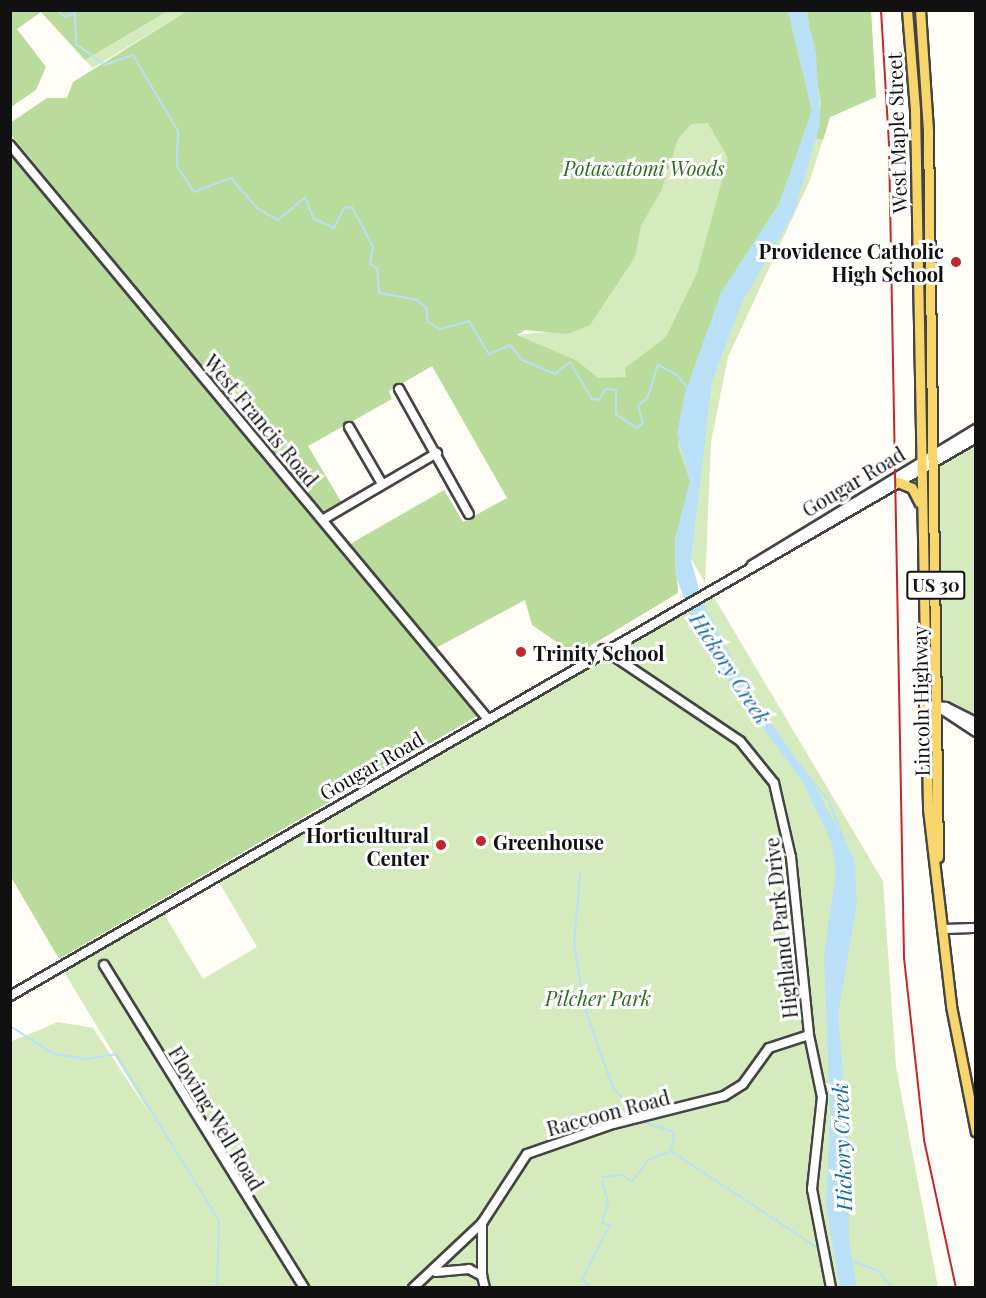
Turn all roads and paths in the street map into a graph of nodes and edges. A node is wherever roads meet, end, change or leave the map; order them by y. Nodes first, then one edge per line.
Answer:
1 (907, 10) edge
2 (920, 10) edge
3 (10, 145) edge
4 (399, 389) dead end
5 (349, 427) dead end
6 (975, 429) edge
7 (975, 438) edge
8 (437, 453) junction
9 (933, 458) junction
10 (920, 466) junction
11 (898, 482) junction
12 (382, 484) junction
13 (921, 507) junction
14 (469, 514) dead end
15 (324, 519) junction
16 (751, 566) junction
17 (603, 649) junction
18 (924, 705) junction
19 (938, 707) junction
20 (486, 717) junction
21 (975, 722) edge
22 (975, 732) edge
23 (937, 866) junction
24 (975, 928) edge
25 (942, 929) junction
26 (104, 965) dead end
27 (12, 992) edge
28 (808, 1035) junction
29 (975, 1132) edge
30 (482, 1223) junction
31 (429, 1275) junction
32 (482, 1276) junction
33 (304, 1287) edge
34 (413, 1287) edge
35 (485, 1287) edge
36 (831, 1287) edge

1 - 10 main road, West Maple Street / US 30
2 - 9 main road, West Maple Street / US 30
3 - 15 street, West Francis Road
4 - 8 street
5 - 12 street
6 - 9 street, Gougar Road
7 - 9 street, Gougar Road
8 - 12 street
8 - 14 street
9 - 10 street, Gougar Road
9 - 19 main road, Lincoln Highway / US 30
10 - 11 street, Gougar Road
10 - 13 main road, Lincoln Highway / US 30
10 - 16 street, Gougar Road
11 - 13 main road
11 - 16 street, Gougar Road
12 - 15 street
13 - 18 main road, Lincoln Highway / US 30
15 - 20 street, West Francis Road
16 - 17 street, Gougar Road
17 - 20 street, Gougar Road
17 - 28 street, Highland Park Drive
18 - 19 street
18 - 23 main road, Lincoln Highway / US 30
19 - 21 street
19 - 22 street
19 - 23 main road, Lincoln Highway / US 30
20 - 27 street, Gougar Road
23 - 25 main road, Lincoln Highway / US 30
24 - 25 street
25 - 29 main road, Lincoln Highway / US 30
26 - 33 street, Flowing Well Road
28 - 30 street, Raccoon Road
28 - 36 street, Highland Park Drive
30 - 31 street
30 - 32 street
31 - 32 street
31 - 34 street
32 - 35 street

